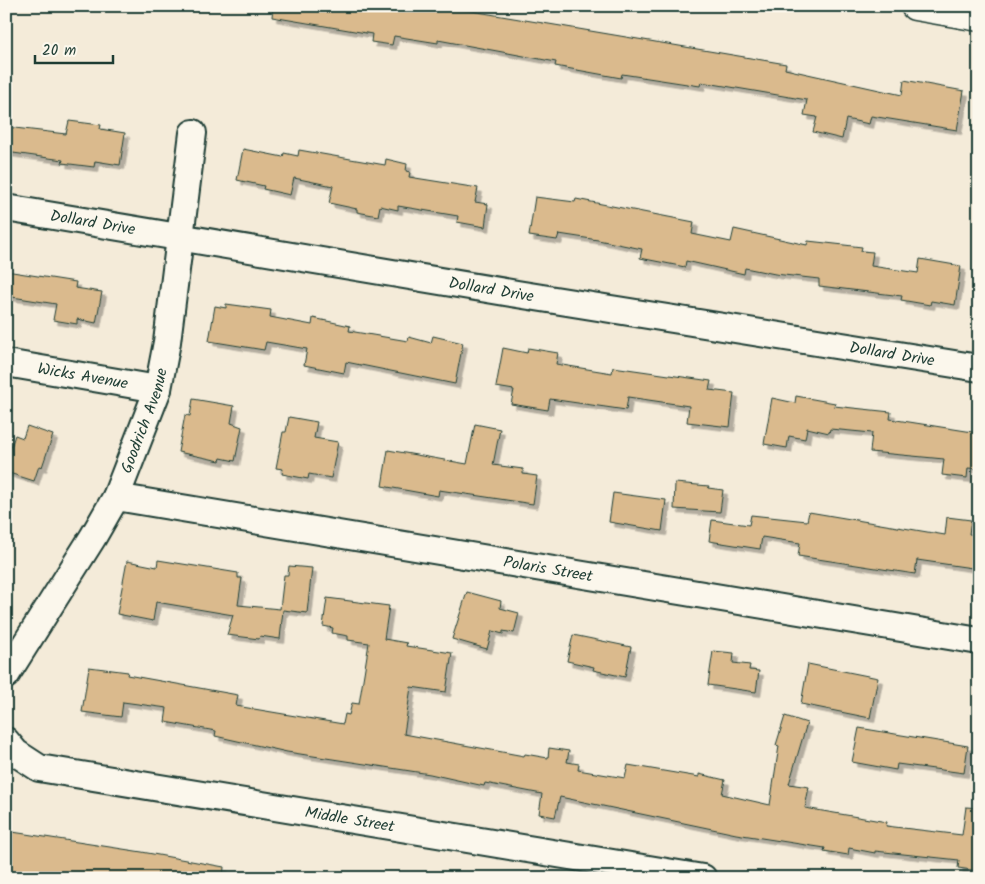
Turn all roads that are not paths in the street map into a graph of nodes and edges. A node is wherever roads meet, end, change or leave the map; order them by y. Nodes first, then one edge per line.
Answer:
1 (915, 6) edge
2 (979, 17) edge
3 (193, 133) dead end
4 (6, 208) edge
5 (182, 236) junction
6 (6, 363) edge
7 (979, 368) edge
8 (158, 388) junction
9 (116, 497) junction
10 (979, 641) edge
11 (6, 675) edge
12 (6, 741) edge
13 (703, 878) edge

1 - 2 street
3 - 5 street, Goodrich Avenue
4 - 5 street, Dollard Drive
5 - 7 street, Dollard Drive
5 - 8 street, Goodrich Avenue
6 - 8 street, Wicks Avenue
8 - 9 street, Goodrich Avenue
9 - 10 street, Polaris Street
9 - 11 street, Goodrich Avenue
12 - 13 street, Middle Street

